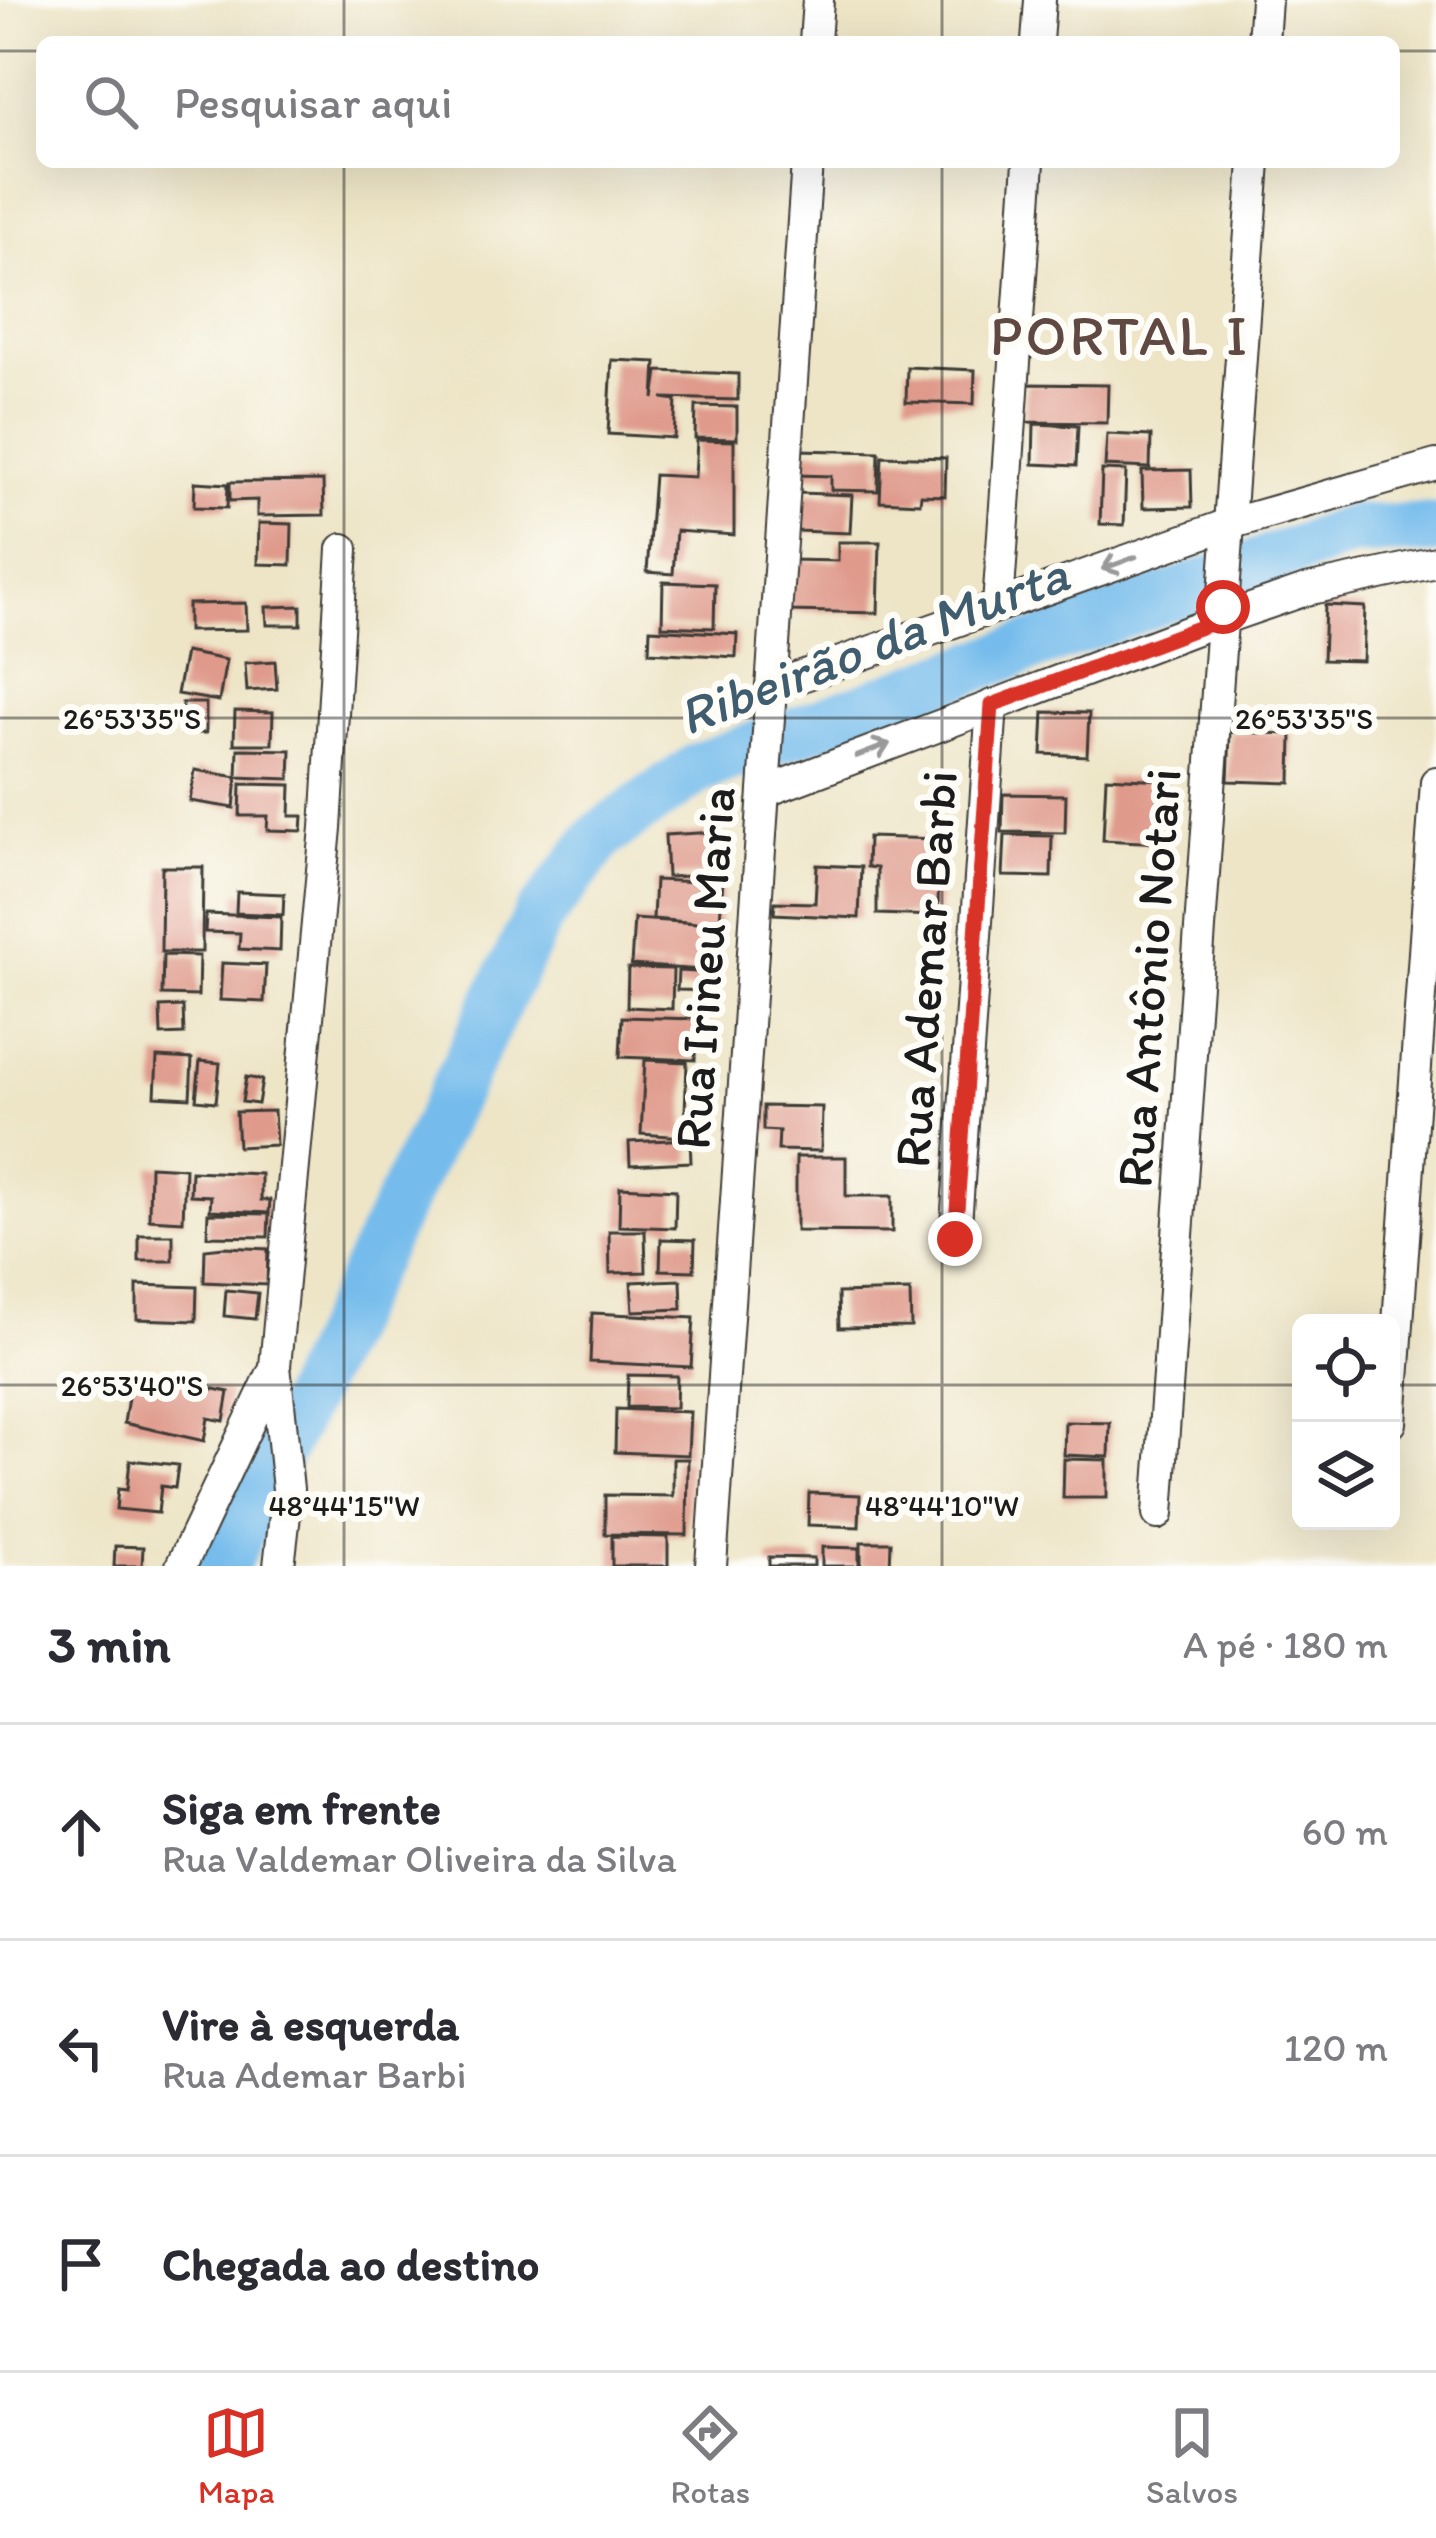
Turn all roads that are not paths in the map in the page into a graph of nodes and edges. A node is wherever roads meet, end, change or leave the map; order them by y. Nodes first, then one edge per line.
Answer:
1 (818, 0) edge
2 (1040, 0) edge
3 (1266, 0) edge
4 (815, 36) edge
5 (1037, 36) edge
6 (1263, 36) edge
7 (807, 168) edge
8 (1029, 168) edge
9 (1255, 168) edge
10 (1436, 465) edge
11 (1229, 530) junction
12 (343, 549) dead end
13 (1436, 562) edge
14 (998, 606) junction
15 (1222, 613) junction
16 (770, 698) junction
17 (992, 705) junction
18 (1436, 782) edge
19 (765, 785) junction
20 (955, 1239) dead end
21 (275, 1366) junction
22 (1391, 1422) edge
23 (1158, 1514) dead end
24 (181, 1566) edge
25 (279, 1566) edge
26 (711, 1566) edge

1 - 4 street
2 - 5 street
3 - 6 street
7 - 16 street, Rua Irineu Maria
8 - 14 street
9 - 11 street, Rua Antônio Notari
10 - 11 street
11 -> 14 street
11 - 15 street, Rua Antônio Notari
12 - 21 street
13 - 15 street
14 - 16 street
15 - 17 street
15 - 23 street, Rua Antônio Notari
16 - 19 street, Rua Irineu Maria
19 -> 17 street
17 - 20 street, Rua Ademar Barbi
18 - 22 street
19 - 26 street, Rua Irineu Maria
21 - 24 street
21 - 25 street

